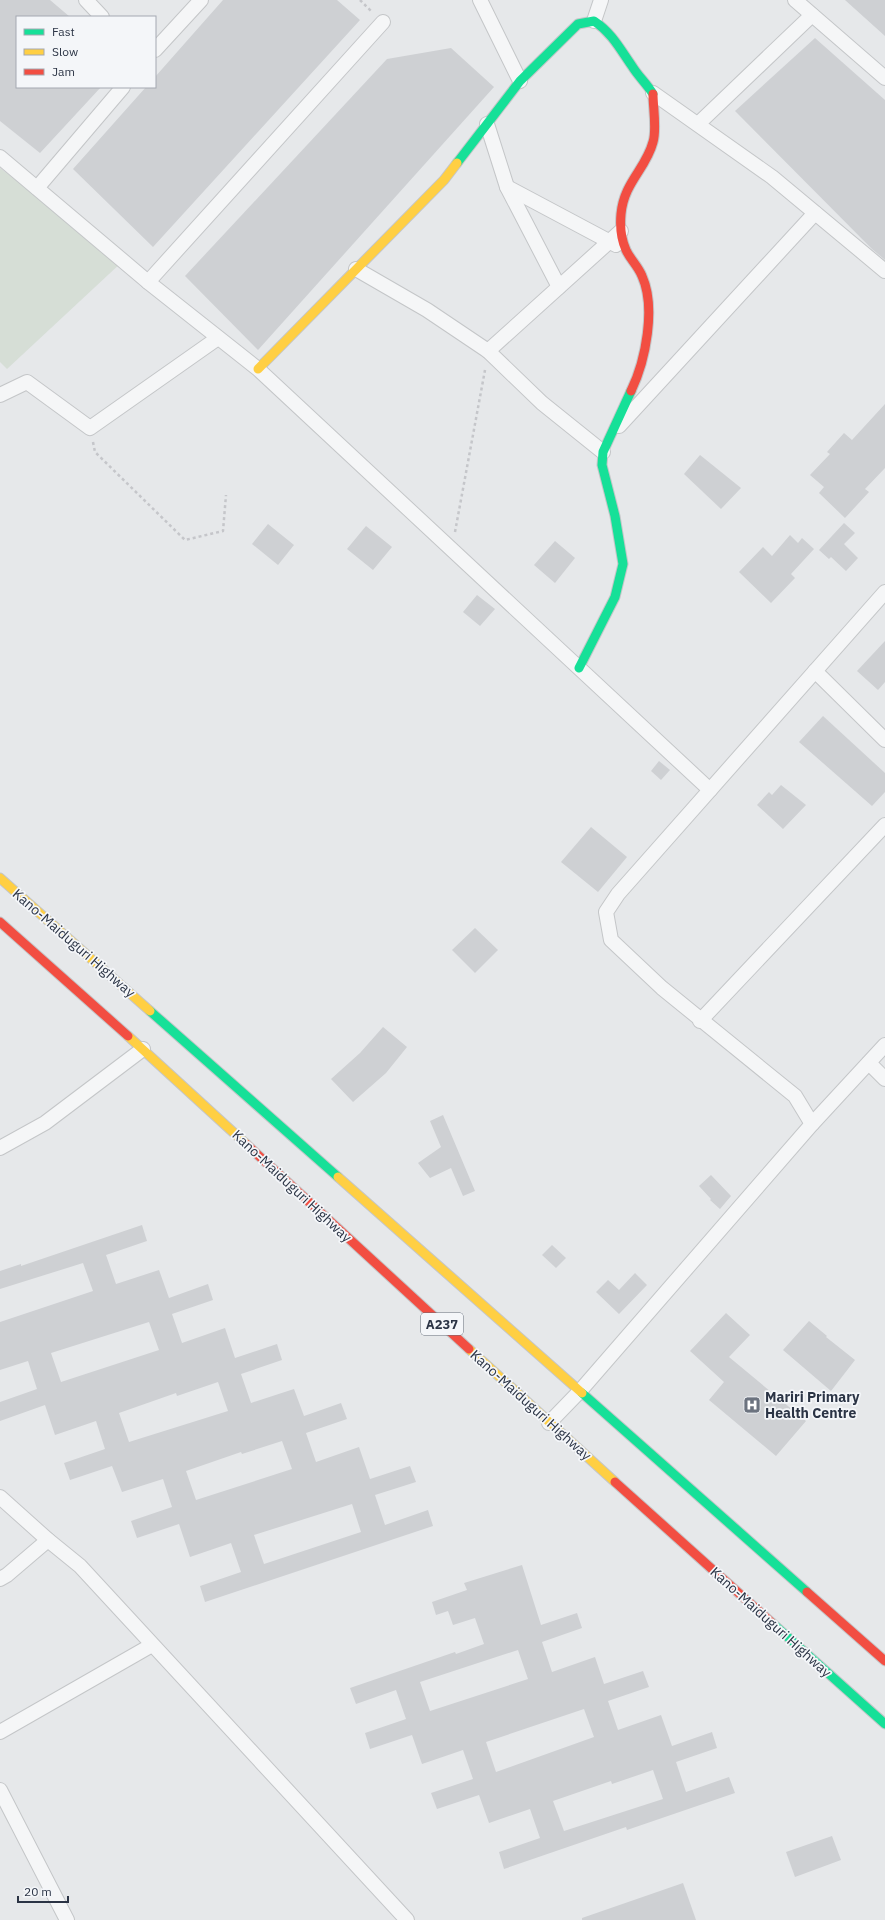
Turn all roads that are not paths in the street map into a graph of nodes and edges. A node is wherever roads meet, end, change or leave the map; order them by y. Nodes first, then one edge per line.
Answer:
1 (86, 0) edge
2 (201, 0) edge
3 (480, 0) edge
4 (600, 0) edge
5 (794, 0) edge
6 (812, 15) junction
7 (101, 16) edge
8 (594, 21) junction
9 (383, 22) dead end
10 (156, 49) edge
11 (885, 78) edge
12 (520, 81) junction
13 (122, 88) edge
14 (653, 93) junction
15 (488, 124) junction
16 (698, 124) junction
17 (0, 157) edge
18 (507, 187) junction
19 (37, 188) junction
20 (815, 212) junction
21 (621, 231) junction
22 (610, 241) junction
23 (626, 250) junction
24 (356, 269) junction
25 (885, 271) edge
26 (148, 282) junction
27 (559, 287) junction
28 (218, 338) junction
29 (488, 352) junction
30 (258, 369) junction
31 (0, 395) edge
32 (612, 434) junction
33 (603, 452) junction
34 (885, 592) edge
35 (579, 668) junction
36 (815, 671) junction
37 (885, 740) edge
38 (710, 790) junction
39 (885, 825) edge
40 (0, 878) edge
41 (0, 922) edge
42 (700, 1021) junction
43 (885, 1045) edge
44 (143, 1049) junction
45 (869, 1063) junction
46 (885, 1079) edge
47 (812, 1124) junction
48 (0, 1148) edge
49 (580, 1391) junction
50 (549, 1422) junction
51 (0, 1497) edge
52 (48, 1540) junction
53 (0, 1579) edge
54 (152, 1645) junction
55 (885, 1661) edge
56 (885, 1724) edge
57 (0, 1732) edge
58 (0, 1790) edge
59 (67, 1920) edge
60 (406, 1920) edge

1 - 7 street
2 - 10 street
3 - 12 street
4 - 8 street
5 - 6 street
6 - 11 street
6 - 16 street
8 - 12 main road
8 - 14 main road
9 - 26 street
12 - 15 main road
13 - 19 street
14 - 16 street
14 - 21 main road
15 - 18 street
15 - 24 main road
16 - 20 street
17 - 19 street
18 - 22 street
18 - 27 street
19 - 26 street
20 - 25 street
20 - 32 street
21 - 22 street
21 - 23 main road
22 - 23 street
22 - 27 street
23 - 32 main road
24 - 29 street
24 - 30 main road
26 - 28 street
27 - 29 street
28 - 30 street
28 - 31 street
29 - 33 street
30 - 35 street
32 - 33 main road
33 - 35 main road
34 - 36 street
35 - 38 street
36 - 37 street
36 - 38 street
38 - 42 street
39 - 42 street
40 - 49 main road, Kano-Maiduguri Highway / A237
41 - 44 main road, Kano-Maiduguri Highway / A237
42 - 47 street
43 - 45 street
44 - 48 street
44 - 50 main road, Kano-Maiduguri Highway / A237
45 - 46 street
45 - 47 street
47 - 49 street
49 - 50 street
49 - 55 main road, Kano-Maiduguri Highway / A237
50 - 56 main road, Kano-Maiduguri Highway / A237
51 - 52 street
52 - 53 street
52 - 54 street
54 - 57 street
54 - 60 street
58 - 59 street

